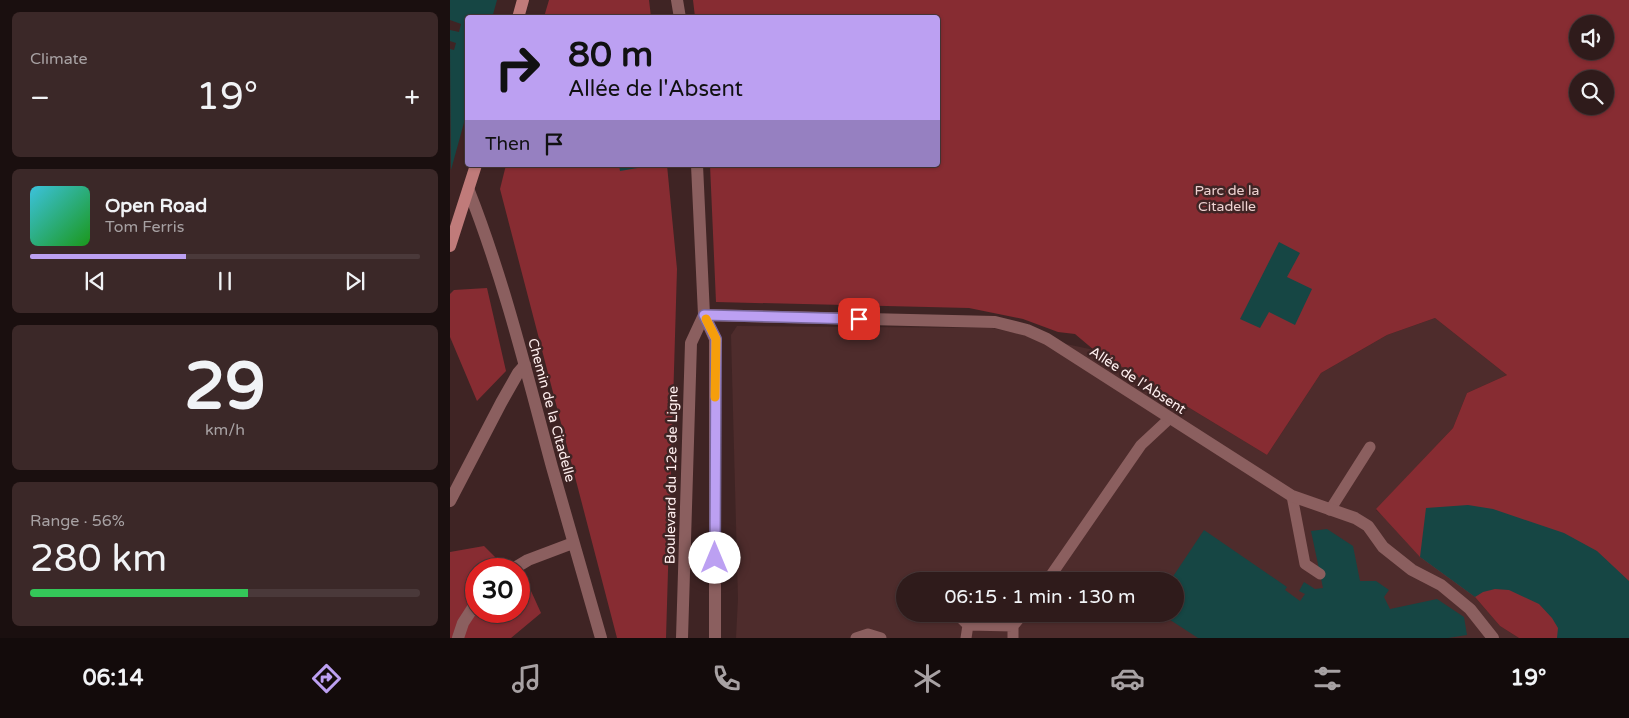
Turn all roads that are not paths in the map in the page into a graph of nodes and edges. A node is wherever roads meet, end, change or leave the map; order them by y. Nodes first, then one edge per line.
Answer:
1 (523, 0) edge
2 (677, 0) edge
3 (519, 15) edge
4 (680, 15) edge
5 (475, 167) edge
6 (697, 167) edge
7 (468, 191) junction
8 (450, 246) edge
9 (704, 315) junction
10 (525, 365) junction
11 (1170, 418) junction
12 (1370, 447) dead end
13 (1292, 496) junction
14 (450, 501) edge
15 (1330, 510) junction
16 (573, 544) junction
17 (530, 559) edge
18 (1053, 572) edge
19 (1320, 574) dead end
20 (465, 621) edge
21 (965, 622) edge
22 (1016, 622) edge
23 (968, 625) junction
24 (1013, 626) junction
25 (458, 638) edge
26 (601, 638) edge
27 (682, 638) edge
28 (715, 638) edge
29 (856, 638) edge
30 (881, 638) edge
31 (966, 638) edge
32 (1013, 638) edge
33 (1494, 638) edge

1 - 3 street
2 - 4 street
5 - 7 street
6 - 9 street, Boulevard du 12e de Ligne
7 - 8 street
7 - 10 street, Chemin de la Citadelle
9 - 11 street, Allée de l'Absent
9 - 27 street, Boulevard du 12e de Ligne
9 - 28 street, Boulevard du 12e de Ligne
10 - 14 street
10 - 16 street, Chemin de la Citadelle
11 - 13 street, Allée de l'Absent
11 - 18 lane
12 - 15 lane
13 - 15 street, Allée de l'Absent
13 - 19 lane
15 - 33 street, Allée de l'Absent
16 - 17 street
16 - 26 street, Chemin de la Citadelle
20 - 25 street
21 - 23 lane
22 - 24 lane
23 - 24 lane
23 - 31 lane
24 - 32 lane
29 - 30 lane

